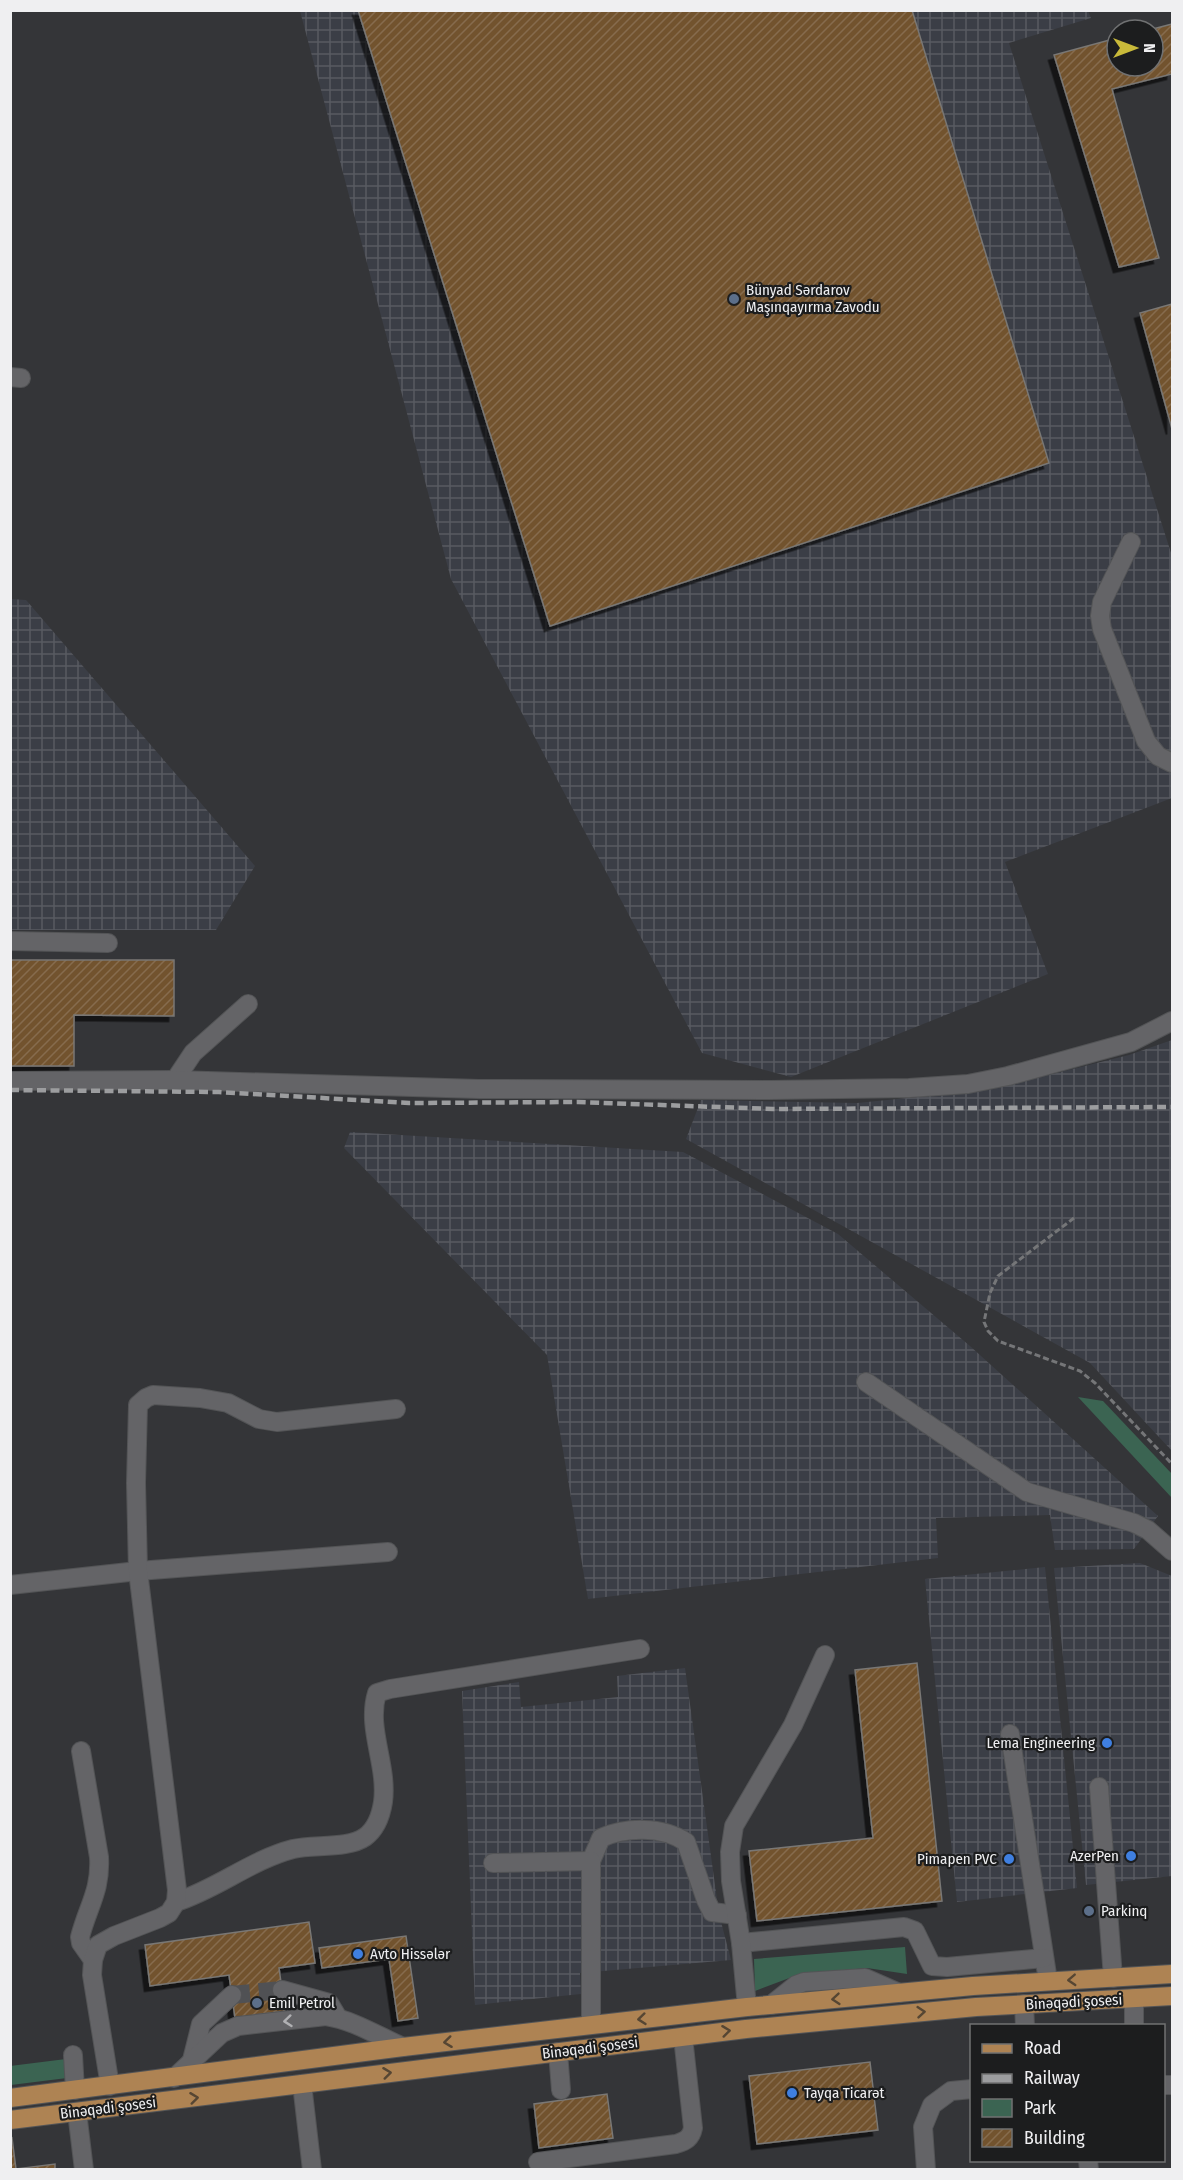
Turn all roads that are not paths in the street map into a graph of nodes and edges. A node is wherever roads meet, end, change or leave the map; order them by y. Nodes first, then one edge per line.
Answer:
1 (1131, 542) dead end
2 (1173, 763) edge
3 (10, 941) edge
4 (108, 943) dead end
5 (248, 1004) dead end
6 (1173, 1021) edge
7 (175, 1080) junction
8 (10, 1081) edge
9 (866, 1382) dead end
10 (396, 1409) dead end
11 (1173, 1551) edge
12 (388, 1552) dead end
13 (138, 1571) junction
14 (10, 1585) edge
15 (640, 1649) dead end
16 (825, 1656) dead end
17 (1010, 1734) dead end
18 (81, 1751) dead end
19 (1099, 1787) dead end
20 (591, 1861) junction
21 (493, 1863) dead end
22 (176, 1902) junction
23 (737, 1915) junction
24 (741, 1943) junction
25 (1044, 1958) junction
26 (93, 1960) junction
27 (1173, 1974) edge
28 (1113, 1978) junction
29 (1048, 1981) junction
30 (282, 1990) tunnel mouth
31 (232, 1995) tunnel mouth
32 (1173, 1996) edge
33 (1134, 1998) junction
34 (1023, 2004) junction
35 (747, 2007) junction
36 (338, 2018) junction
37 (591, 2024) junction
38 (1025, 2024) edge
39 (1134, 2024) edge
40 (683, 2037) junction
41 (403, 2048) junction
42 (558, 2052) junction
43 (73, 2055) dead end
44 (191, 2061) junction
45 (174, 2078) junction
46 (302, 2084) junction
47 (110, 2086) junction
48 (970, 2089) edge
49 (75, 2090) junction
50 (561, 2090) dead end
51 (10, 2098) edge
52 (77, 2112) junction
53 (10, 2120) edge
54 (538, 2162) dead end
55 (84, 2169) edge
56 (312, 2169) edge
57 (926, 2169) edge

1 - 2 lane
3 - 4 lane
5 - 7 lane
6 - 7 lane
7 - 8 lane
9 - 11 lane
10 - 13 lane
12 - 13 lane
13 - 14 lane
13 - 22 lane
15 - 22 lane
16 - 23 lane
17 - 25 lane
18 - 26 lane
19 - 28 lane
20 - 21 lane
20 - 23 lane
20 - 37 lane
22 - 26 lane
23 - 24 lane
24 - 25 lane
24 - 35 lane
25 - 29 lane
26 - 47 lane
27 - 28 main road, Binəqədi şosesi
28 -> 29 main road, Binəqədi şosesi
29 -> 35 main road, Binəqədi şosesi
30 - 36 lane
31 - 44 lane
32 - 33 main road, Binəqədi şosesi
33 - 34 main road, Binəqədi şosesi
33 - 39 lane
34 - 38 lane
40 -> 34 main road, Binəqədi şosesi
35 -> 37 main road, Binəqədi şosesi
36 - 41 lane
36 -> 44 lane
37 -> 41 main road, Binəqədi şosesi
40 - 42 main road, Binəqədi şosesi
40 - 54 lane
41 - 45 main road, Binəqədi şosesi
46 -> 42 main road, Binəqədi şosesi
42 - 50 lane
43 - 49 lane
44 - 45 lane
45 - 47 main road, Binəqədi şosesi
52 -> 46 main road, Binəqədi şosesi
46 - 56 lane
47 - 49 main road, Binəqədi şosesi
48 - 57 lane
49 - 51 main road, Binəqədi şosesi
52 - 53 main road, Binəqədi şosesi
52 - 55 lane

